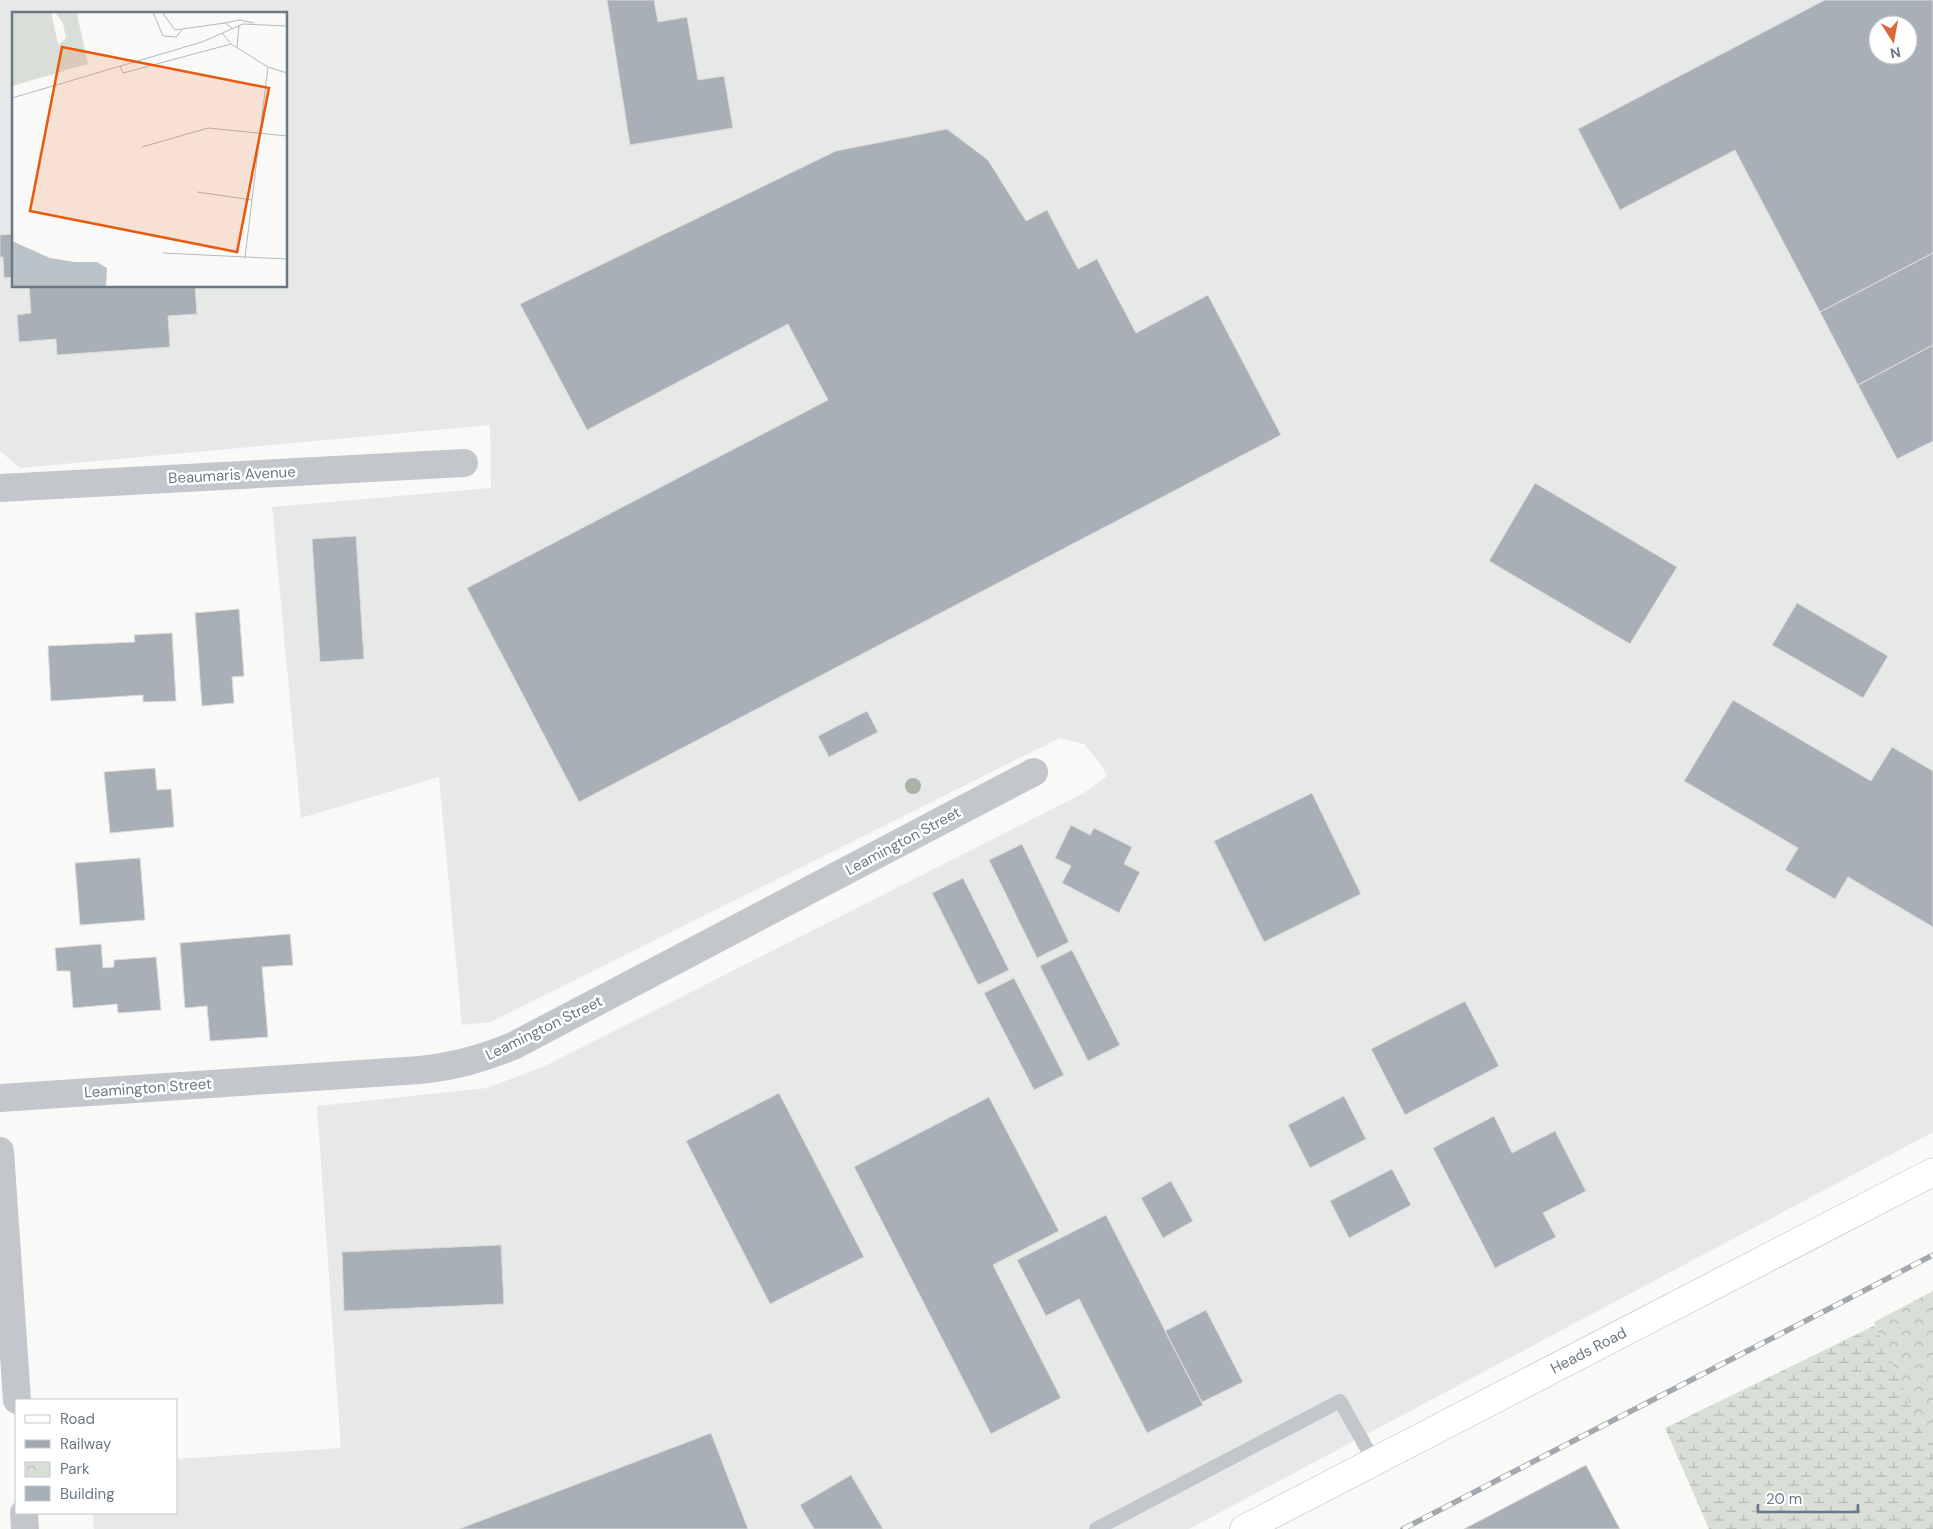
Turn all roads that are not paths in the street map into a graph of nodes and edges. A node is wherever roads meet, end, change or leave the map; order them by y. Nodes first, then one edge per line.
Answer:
1 (464, 462) dead end
2 (0, 488) edge
3 (1034, 772) dead end
4 (0, 1098) edge
5 (0, 1151) edge
6 (1933, 1172) edge
7 (17, 1399) edge
8 (1374, 1461) junction
9 (24, 1514) edge
10 (25, 1529) edge
11 (1096, 1529) edge
12 (1244, 1529) edge

1 - 2 street, Beaumaris Avenue
3 - 4 street, Leamington Street
5 - 7 street
6 - 8 main road, Heads Road
8 - 11 lane
8 - 12 main road, Heads Road
9 - 10 street

